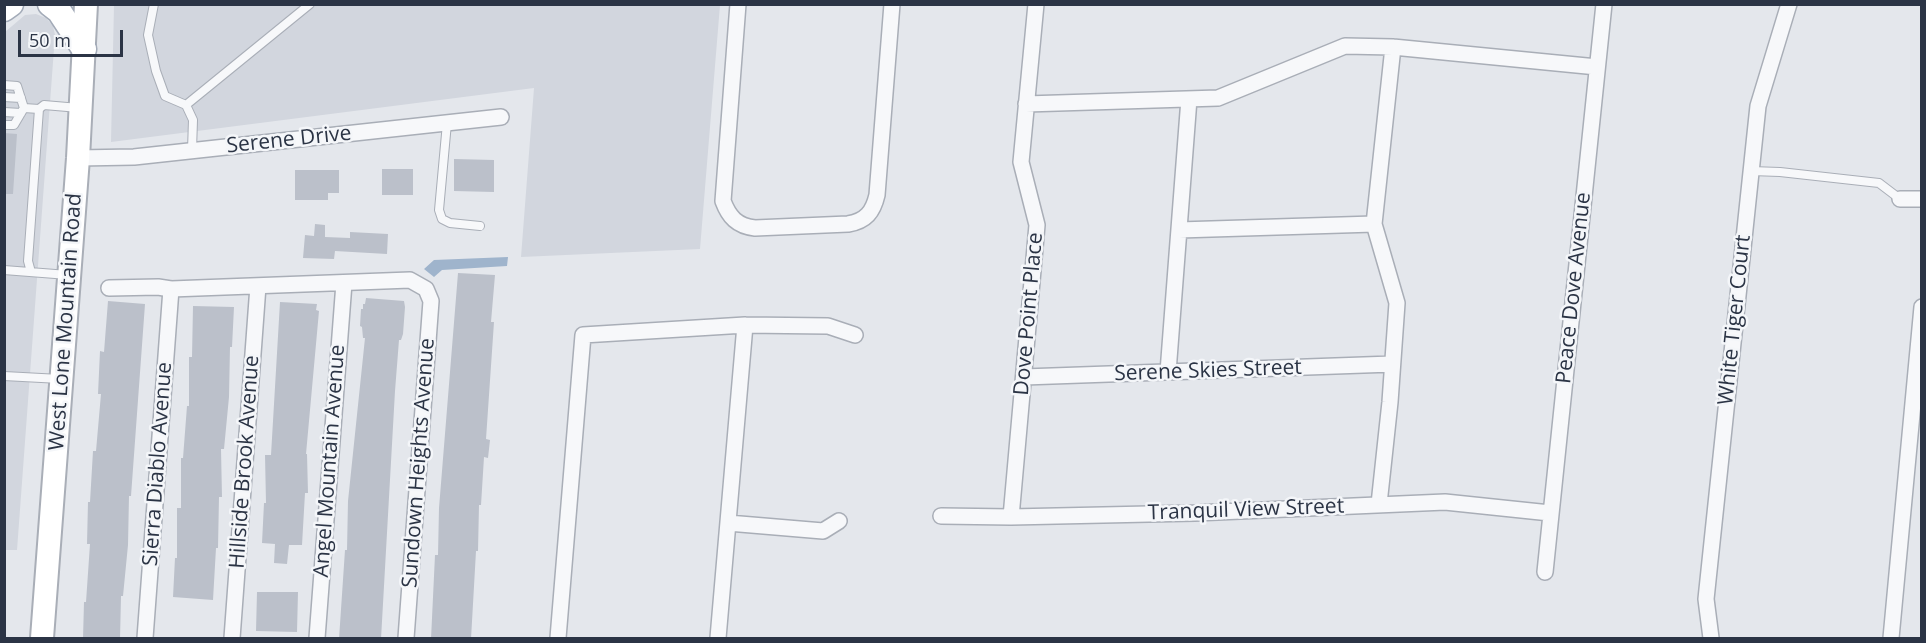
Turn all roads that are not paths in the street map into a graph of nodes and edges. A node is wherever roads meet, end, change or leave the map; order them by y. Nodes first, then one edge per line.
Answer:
1 (11, 4) edge
2 (50, 4) edge
3 (86, 4) edge
4 (154, 4) edge
5 (310, 4) edge
6 (738, 4) edge
7 (892, 4) edge
8 (1036, 4) edge
9 (1604, 4) edge
10 (1789, 4) edge
11 (4, 9) edge
12 (1393, 46) junction
13 (84, 49) junction
14 (1597, 67) junction
15 (4, 85) edge
16 (4, 97) edge
17 (21, 98) junction
18 (1189, 99) junction
19 (1026, 104) junction
20 (186, 105) junction
21 (39, 109) junction
22 (80, 109) junction
23 (23, 110) junction
24 (4, 112) edge
25 (501, 117) dead end
26 (447, 123) junction
27 (4, 125) edge
28 (192, 150) junction
29 (78, 158) junction
30 (1751, 171) junction
31 (1900, 199) joint
32 (1922, 199) edge
33 (1374, 224) junction
34 (480, 226) dead end
35 (1179, 230) junction
36 (4, 270) edge
37 (31, 272) junction
38 (69, 275) junction
39 (344, 283) junction
40 (258, 286) junction
41 (109, 288) dead end
42 (171, 290) junction
43 (1922, 307) edge
44 (745, 325) junction
45 (855, 335) dead end
46 (1392, 364) junction
47 (1168, 372) junction
48 (4, 376) edge
49 (1023, 377) junction
50 (62, 379) junction
51 (1379, 504) junction
52 (1550, 513) junction
53 (941, 516) dead end
54 (1011, 517) junction
55 (840, 521) dead end
56 (728, 523) junction
57 (1545, 572) dead end
58 (42, 639) edge
59 (145, 639) edge
60 (232, 639) edge
61 (317, 639) edge
62 (406, 639) edge
63 (558, 639) edge
64 (718, 639) edge
65 (1711, 639) edge
66 (1891, 639) edge

1 - 11 main road
2 - 13 main road
3 - 13 main road, West Lone Mountain Road
4 - 20 lane
5 - 20 lane
6 - 7 street
8 - 19 street, Dove Point Place
9 - 14 street, Peace Dove Avenue
10 - 30 street, White Tiger Court
12 - 14 street
12 - 18 street
12 - 33 street
13 - 22 main road, West Lone Mountain Road
14 - 52 street, Peace Dove Avenue
15 - 17 lane
16 - 17 lane
17 - 23 lane
18 - 19 street
18 - 35 street
19 - 49 street, Dove Point Place
20 - 28 lane
21 - 22 lane
21 - 23 lane
21 - 37 lane
22 - 29 main road, West Lone Mountain Road
23 - 24 lane
23 - 27 lane
25 - 26 street, Serene Drive
26 - 28 street, Serene Drive
26 - 34 lane
28 - 29 street, Serene Drive
29 - 38 main road, West Lone Mountain Road
30 - 31 lane
30 - 65 street, White Tiger Court
31 - 32 street
33 - 35 street
33 - 46 street
35 - 47 street
36 - 37 lane
37 - 38 lane
38 - 50 main road, West Lone Mountain Road
39 - 40 street
39 - 61 street, Angel Mountain Avenue
39 - 62 street, Sundown Heights Avenue
40 - 42 street
40 - 60 street, Hillside Brook Avenue
41 - 42 street
42 - 59 street, Sierra Diablo Avenue
43 - 66 street
44 - 45 street
44 - 56 street
44 - 63 street
46 - 47 street, Serene Skies Street
46 - 51 street
47 - 49 street, Serene Skies Street
48 - 50 lane
49 - 54 street, Dove Point Place
50 - 58 main road, West Lone Mountain Road
51 - 52 street, Tranquil View Street
51 - 54 street, Tranquil View Street
52 - 57 street, Peace Dove Avenue
53 - 54 street, Tranquil View Street
55 - 56 street
56 - 64 street

